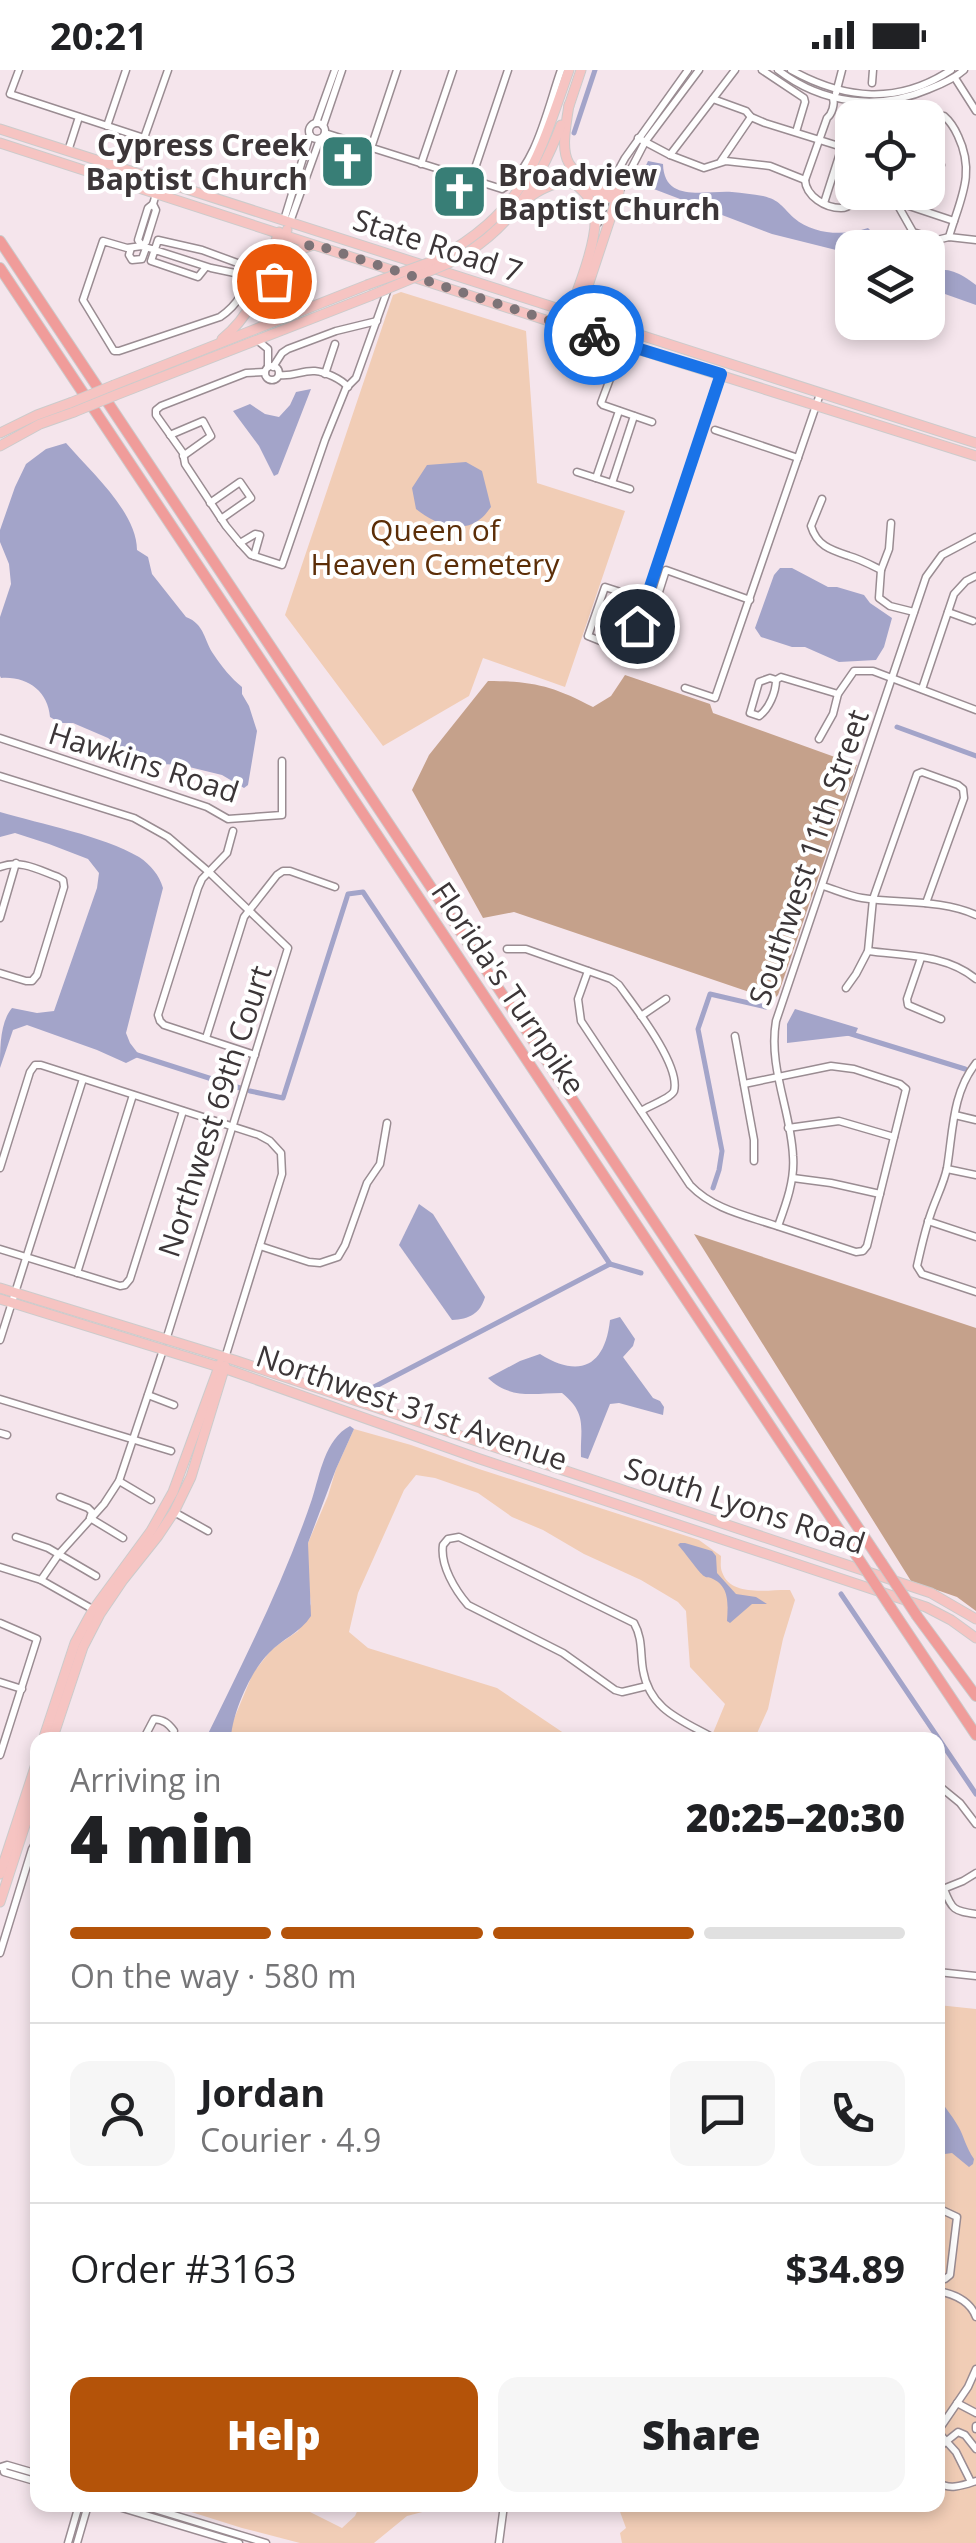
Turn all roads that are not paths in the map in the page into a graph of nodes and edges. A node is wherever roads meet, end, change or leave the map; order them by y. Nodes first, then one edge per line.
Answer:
1 (19, 70) edge
2 (126, 70) edge
3 (168, 70) edge
4 (338, 70) edge
5 (397, 70) edge
6 (453, 70) edge
7 (508, 70) edge
8 (560, 70) edge
9 (569, 70) edge
10 (581, 70) edge
11 (688, 70) edge
12 (698, 70) edge
13 (734, 70) edge
14 (762, 70) edge
15 (778, 70) edge
16 (791, 70) edge
17 (842, 70) edge
18 (872, 70) edge
19 (964, 70) edge
20 (951, 72) edge
21 (872, 83) dead end
22 (835, 94) junction
23 (712, 99) junction
24 (569, 105) junction
25 (976, 111) edge
26 (79, 117) junction
27 (752, 117) junction
28 (945, 117) edge
29 (107, 126) junction
30 (0, 129) edge
31 (321, 130) junction
32 (796, 132) junction
33 (310, 135) junction
34 (641, 140) junction
35 (819, 140) junction
36 (0, 144) edge
37 (835, 146) edge
38 (370, 148) junction
39 (68, 151) junction
40 (670, 156) junction
41 (720, 162) junction
42 (421, 164) junction
43 (835, 169) edge
44 (159, 180) junction
45 (471, 180) junction
46 (805, 180) junction
47 (574, 184) junction
48 (130, 186) junction
49 (299, 186) junction
50 (198, 194) junction
51 (613, 194) junction
52 (154, 199) junction
53 (824, 203) junction
54 (521, 204) junction
55 (835, 206) edge
56 (901, 210) edge
57 (920, 210) edge
58 (954, 221) junction
59 (287, 222) junction
60 (282, 235) junction
61 (594, 236) junction
62 (949, 237) junction
63 (976, 239) edge
64 (0, 241) edge
65 (313, 244) junction
66 (131, 248) junction
67 (148, 248) junction
68 (0, 268) edge
69 (393, 270) junction
70 (274, 274) junction
71 (249, 276) junction
72 (444, 286) junction
73 (494, 289) junction
74 (368, 290) junction
75 (317, 305) junction
76 (574, 315) junction
77 (378, 321) junction
78 (569, 328) junction
79 (256, 340) junction
80 (336, 344) dead end
81 (622, 344) junction
82 (212, 346) junction
83 (269, 371) junction
84 (325, 374) junction
85 (721, 374) junction
86 (348, 386) junction
87 (115, 390) junction
88 (818, 399) junction
89 (72, 408) junction
90 (620, 411) junction
91 (634, 416) junction
92 (652, 422) dead end
93 (715, 430) dead end
94 (0, 433) edge
95 (170, 435) junction
96 (976, 443) edge
97 (0, 446) edge
98 (184, 456) junction
99 (976, 456) edge
100 (798, 458) junction
101 (578, 472) dead end
102 (596, 478) junction
103 (612, 483) junction
104 (630, 489) dead end
105 (822, 499) dead end
106 (210, 503) junction
107 (221, 519) junction
108 (891, 523) dead end
109 (976, 537) edge
110 (240, 543) junction
111 (254, 556) junction
112 (881, 570) junction
113 (976, 576) edge
114 (645, 600) junction
115 (750, 600) junction
116 (914, 612) junction
117 (948, 612) junction
118 (973, 621) dead end
119 (644, 636) dead end
120 (892, 678) junction
121 (776, 680) junction
122 (686, 688) dead end
123 (922, 689) junction
124 (838, 694) junction
125 (976, 700) edge
126 (974, 709) edge
127 (0, 738) edge
128 (818, 739) dead end
129 (282, 761) dead end
130 (0, 776) edge
131 (234, 831) dead end
132 (16, 863) junction
133 (0, 867) edge
134 (210, 873) junction
135 (823, 886) junction
136 (335, 888) dead end
137 (873, 899) junction
138 (926, 904) junction
139 (248, 910) junction
140 (976, 915) edge
141 (0, 918) edge
142 (507, 949) dead end
143 (868, 952) junction
144 (921, 958) junction
145 (588, 971) junction
146 (0, 973) edge
147 (976, 979) edge
148 (846, 988) dead end
149 (666, 999) dead end
150 (641, 1016) junction
151 (941, 1019) dead end
152 (734, 1036) dead end
153 (206, 1038) junction
154 (255, 1054) junction
155 (976, 1064) edge
156 (779, 1078) junction
157 (83, 1079) junction
158 (744, 1084) junction
159 (133, 1095) junction
160 (184, 1111) junction
161 (641, 1112) junction
162 (954, 1114) junction
163 (976, 1120) edge
164 (387, 1123) dead end
165 (232, 1126) junction
166 (788, 1128) junction
167 (894, 1137) junction
168 (754, 1161) dead end
169 (0, 1168) edge
170 (947, 1168) junction
171 (976, 1175) edge
172 (792, 1178) junction
173 (880, 1194) junction
174 (928, 1222) junction
175 (778, 1226) junction
176 (976, 1237) edge
177 (260, 1246) junction
178 (0, 1249) edge
179 (26, 1257) junction
180 (77, 1272) junction
181 (0, 1288) edge
182 (976, 1292) edge
183 (14, 1298) junction
184 (0, 1299) edge
185 (0, 1340) edge
186 (165, 1345) junction
187 (223, 1365) junction
188 (323, 1390) joint
189 (148, 1395) junction
190 (0, 1399) edge
191 (174, 1404) dead end
192 (133, 1440) junction
193 (171, 1451) dead end
194 (119, 1481) junction
195 (624, 1491) junction
196 (60, 1497) dead end
197 (151, 1500) dead end
198 (620, 1504) junction
199 (174, 1512) junction
200 (90, 1518) junction
201 (208, 1532) dead end
202 (16, 1537) dead end
203 (123, 1538) dead end
204 (59, 1554) junction
205 (0, 1567) edge
206 (807, 1567) joint
207 (96, 1576) dead end
208 (41, 1580) junction
209 (96, 1612) junction
210 (976, 1619) edge
211 (0, 1623) edge
212 (976, 1638) edge
213 (0, 1682) edge
214 (646, 1686) junction
215 (22, 1689) junction
216 (976, 1696) edge
217 (46, 1732) edge
218 (55, 1732) edge
219 (147, 1732) edge
220 (174, 1732) edge
221 (703, 1732) edge
222 (976, 1735) edge
223 (3, 1738) edge
224 (0, 1755) edge
225 (30, 1783) edge
226 (945, 1791) edge
227 (30, 1809) edge
228 (976, 1824) edge
229 (30, 1855) edge
230 (976, 1872) edge
231 (0, 1874) edge
232 (945, 1888) edge
233 (945, 1897) edge
234 (0, 1902) edge
235 (976, 1914) edge
236 (0, 1952) edge
237 (945, 1973) edge
238 (976, 1976) edge
239 (945, 2213) edge
240 (945, 2279) edge
241 (945, 2292) edge
242 (976, 2317) edge
243 (976, 2369) edge
244 (957, 2402) junction
245 (976, 2413) edge
246 (945, 2421) edge
247 (946, 2440) joint
248 (976, 2450) edge
249 (1, 2467) edge
250 (30, 2472) edge
251 (30, 2480) edge
252 (974, 2482) edge
253 (945, 2486) edge
254 (77, 2512) edge
255 (86, 2512) edge
256 (135, 2512) edge
257 (164, 2512) edge
258 (503, 2512) edge
259 (68, 2543) edge
260 (77, 2543) edge
261 (239, 2543) edge
262 (266, 2543) edge
263 (499, 2543) edge

1 - 26 street
2 - 29 street
3 - 29 street
4 - 31 street
5 - 38 street
6 - 42 street
7 - 45 street
8 - 45 street
9 - 74 main road, bridge
10 - 24 main road
11 - 34 street
12 - 34 street
13 - 23 street
14 - 32 street
15 - 22 street
16 - 22 street
17 - 22 street
18 - 21 street
19 - 20 street
20 - 22 street
20 - 25 street
22 - 35 street
23 - 27 street
23 - 40 street
24 - 51 main road
24 - 54 main road
26 - 29 street
26 - 39 street
27 - 32 street
27 - 41 street
28 - 58 street
30 - 39 main road, State Road 7
31 - 33 street
31 - 33 street
31 - 38 street
31 - 49 street
32 - 35 street
33 - 49 street
34 - 40 street
34 - 51 street
35 - 37 street
35 - 46 street
36 - 48 main road, State Road 7
38 - 42 street
39 - 44 main road, State Road 7
40 - 41 street
41 - 46 street
42 - 45 street
43 - 53 street
44 - 48 main road
44 - 50 main road, State Road 7
46 - 53 street
47 - 51 main road
47 - 54 main road
47 - 61 main road
48 - 52 main road, State Road 7
49 - 59 street
50 - 52 main road
50 - 59 main road, State Road 7
51 - 61 street
51 - 76 main road
52 - 60 main road, State Road 7
52 - 67 street
53 - 55 street
54 - 74 main road, bridge
56 - 62 street
57 - 58 street
58 - 62 street
59 - 60 main road
59 - 73 main road, State Road 7
60 - 65 main road, State Road 7
60 - 70 main road
60 - 82 main road
61 - 76 main road
62 - 63 street
64 - 216 highway, Florida's Turnpike, bridge
65 - 69 main road, State Road 7
65 - 70 main road
66 - 67 street
66 - 67 street
66 - 71 street
67 - 71 street
67 - 71 street
68 - 222 highway, Florida's Turnpike, bridge
69 - 72 main road, State Road 7
69 - 77 street
70 - 75 main road
72 - 73 main road
72 - 78 main road, State Road 7
73 - 76 main road, State Road 7
74 - 75 main road
74 - 79 main road
75 - 82 main road
76 - 78 main road
76 - 88 main road, State Road 7
77 - 83 street
77 - 86 street
78 - 81 main road, State Road 7
79 - 83 street
79 - 87 main road
80 - 84 street
81 - 85 main road, State Road 7
81 - 90 street
82 - 87 main road
83 - 84 street
83 - 95 street
84 - 86 street
85 - 88 main road, State Road 7
85 - 114 street
86 - 111 street
87 - 89 main road, bridge
88 - 96 main road, State Road 7
88 - 99 main road, State Road 7
88 - 100 street
89 - 94 main road
89 - 97 main road
90 - 91 street
90 - 102 street
91 - 92 street
91 - 103 street
93 - 100 street
95 - 98 street
95 - 98 street
98 - 106 street
100 - 115 street
101 - 102 street
102 - 103 street
103 - 104 street
105 - 112 street
106 - 107 street
106 - 107 street
107 - 110 street
108 - 112 street
109 - 116 street, Southwest 11th Street
110 - 111 street
110 - 111 street
112 - 116 street
113 - 117 street
114 - 114 street
115 - 119 street
115 - 122 street
116 - 120 street, Southwest 11th Street
117 - 118 street
117 - 123 street
120 - 123 street
120 - 124 street, Southwest 11th Street
120 - 135 street, Southwest 11th Street
121 - 121 street
121 - 124 street, Southwest 11th Street
123 - 126 street
124 - 128 street, Southwest 11th Street
125 - 126 street
127 - 129 street, Hawkins Road
130 - 134 street
131 - 134 street
132 - 133 street
132 - 141 street
132 - 146 street
134 - 139 street
134 - 153 street
135 - 137 street
135 - 156 street, Southwest 11th Street
136 - 139 street
137 - 138 street
137 - 138 street
137 - 143 street
138 - 140 street
139 - 153 street
139 - 154 street, Northwest 69th Court
142 - 145 street
143 - 144 street
143 - 148 street
144 - 147 street
144 - 151 street
145 - 150 street
145 - 161 street
149 - 150 street
150 - 161 street
152 - 158 street
153 - 154 street
154 - 165 street, Northwest 69th Court
155 - 162 street
156 - 158 street
156 - 166 street, Southwest 11th Street
156 - 167 street
157 - 159 street
157 - 169 street
157 - 179 street
158 - 168 street
159 - 160 street
159 - 180 street
160 - 165 street
160 - 180 street
161 - 175 street
162 - 163 street
162 - 170 street
164 - 177 street
165 - 177 street
165 - 186 street, Northwest 69th Court
166 - 167 street
166 - 172 street, Southwest 11th Street
167 - 173 street
170 - 171 street
170 - 174 street
172 - 173 street
172 - 175 street, Southwest 11th Street
173 - 175 street
174 - 176 street
174 - 182 street
177 - 187 street
178 - 179 street
179 - 180 street
179 - 183 street
181 - 183 main road, Northwest 31st Avenue
183 - 184 main road, Northwest 31st Avenue
183 - 185 street
183 - 186 main road, Northwest 31st Avenue
186 - 187 main road, Northwest 31st Avenue
186 - 189 street, Northwest 69th Court
187 - 188 main road, Northwest 31st Avenue
187 - 198 main road, Northwest 31st Avenue
187 - 199 main road
187 - 209 main road
188 - 195 main road, South Lyons Road
189 - 191 street
189 - 192 street, Northwest 69th Court
190 - 192 street
192 - 193 street
192 - 194 street, Northwest 69th Court
194 - 197 street
194 - 200 street, Northwest 69th Court
195 - 198 main road
195 - 210 main road, South Lyons Road
196 - 200 street
198 - 206 main road, Northwest 31st Avenue
199 - 201 street
199 - 209 main road
200 - 203 street
200 - 204 street, Northwest 69th Court
202 - 204 street
204 - 207 street
204 - 208 street, Northwest 69th Court
205 - 208 street
206 - 212 main road, South Lyons Road
208 - 209 street
209 - 217 main road
209 - 218 main road
211 - 215 street
213 - 215 street
214 - 214 street
214 - 221 street
215 - 223 street
219 - 220 street
223 - 224 street
225 - 231 main road
226 - 228 street
227 - 234 main road
229 - 236 street
230 - 232 street
233 - 235 street
237 - 238 street
239 - 240 street
241 - 242 street
243 - 244 street
244 - 245 street
244 - 246 street
247 - 248 street
247 - 252 street
249 - 250 street
249 - 251 street
252 - 253 street
254 - 259 street
255 - 260 street
256 - 261 street
257 - 262 street
258 - 263 street

